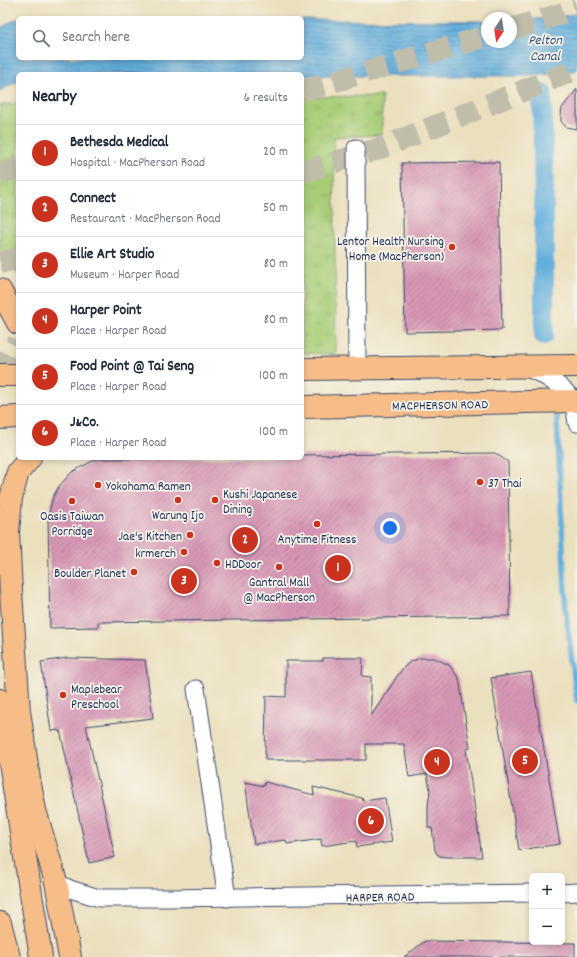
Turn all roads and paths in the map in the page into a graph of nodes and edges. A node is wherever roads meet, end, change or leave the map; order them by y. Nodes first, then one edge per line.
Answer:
1 (356, 148) dead end
2 (0, 290) edge
3 (16, 319) edge
4 (517, 366) junction
5 (577, 366) edge
6 (357, 368) junction
7 (304, 369) edge
8 (16, 374) edge
9 (0, 375) edge
10 (575, 402) edge
11 (304, 407) edge
12 (16, 417) edge
13 (0, 418) edge
14 (577, 424) edge
15 (28, 460) edge
16 (5, 582) edge
17 (196, 689) dead end
18 (0, 700) edge
19 (56, 882) junction
20 (577, 892) edge
21 (529, 893) edge
22 (565, 893) edge
23 (227, 898) junction
24 (0, 923) edge
25 (8, 957) edge
26 (41, 957) edge
27 (70, 957) edge

1 - 6 street
2 - 3 main road
4 - 5 main road
4 - 6 main road
4 - 10 street
6 - 7 main road
8 - 9 main road
10 - 11 main road, MACPHERSON ROAD
10 - 14 street
12 - 13 main road
15 - 16 main road
16 - 19 main road
17 - 23 street
18 - 26 main road
19 - 23 street, HARPER ROAD
19 - 27 main road
20 - 22 street
21 - 23 street, HARPER ROAD
24 - 25 main road

